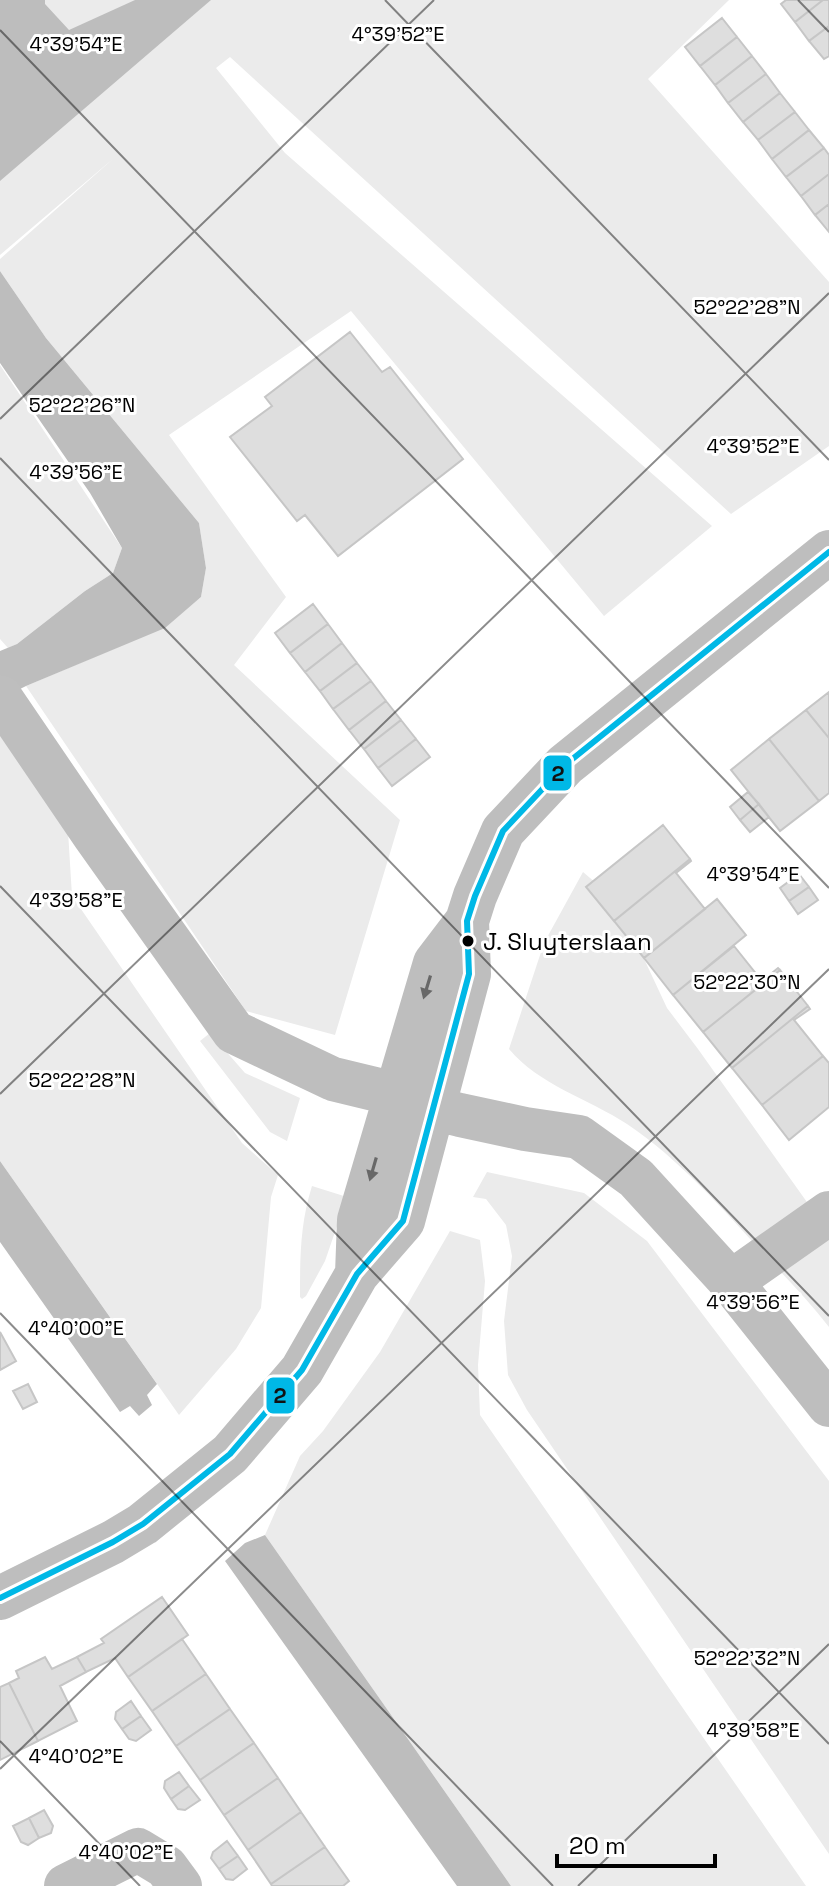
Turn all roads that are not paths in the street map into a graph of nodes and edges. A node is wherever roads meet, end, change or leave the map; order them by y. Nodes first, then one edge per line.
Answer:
1 (829, 552) edge
2 (8, 708) edge
3 (414, 1101) junction
4 (829, 1213) edge
5 (731, 1282) junction
6 (829, 1405) edge
7 (0, 1598) edge
8 (66, 1886) edge
9 (180, 1886) edge

1 - 3 street
2 - 3 street
3 - 5 street
3 - 7 street
4 - 5 street
5 - 6 street
8 - 9 street

